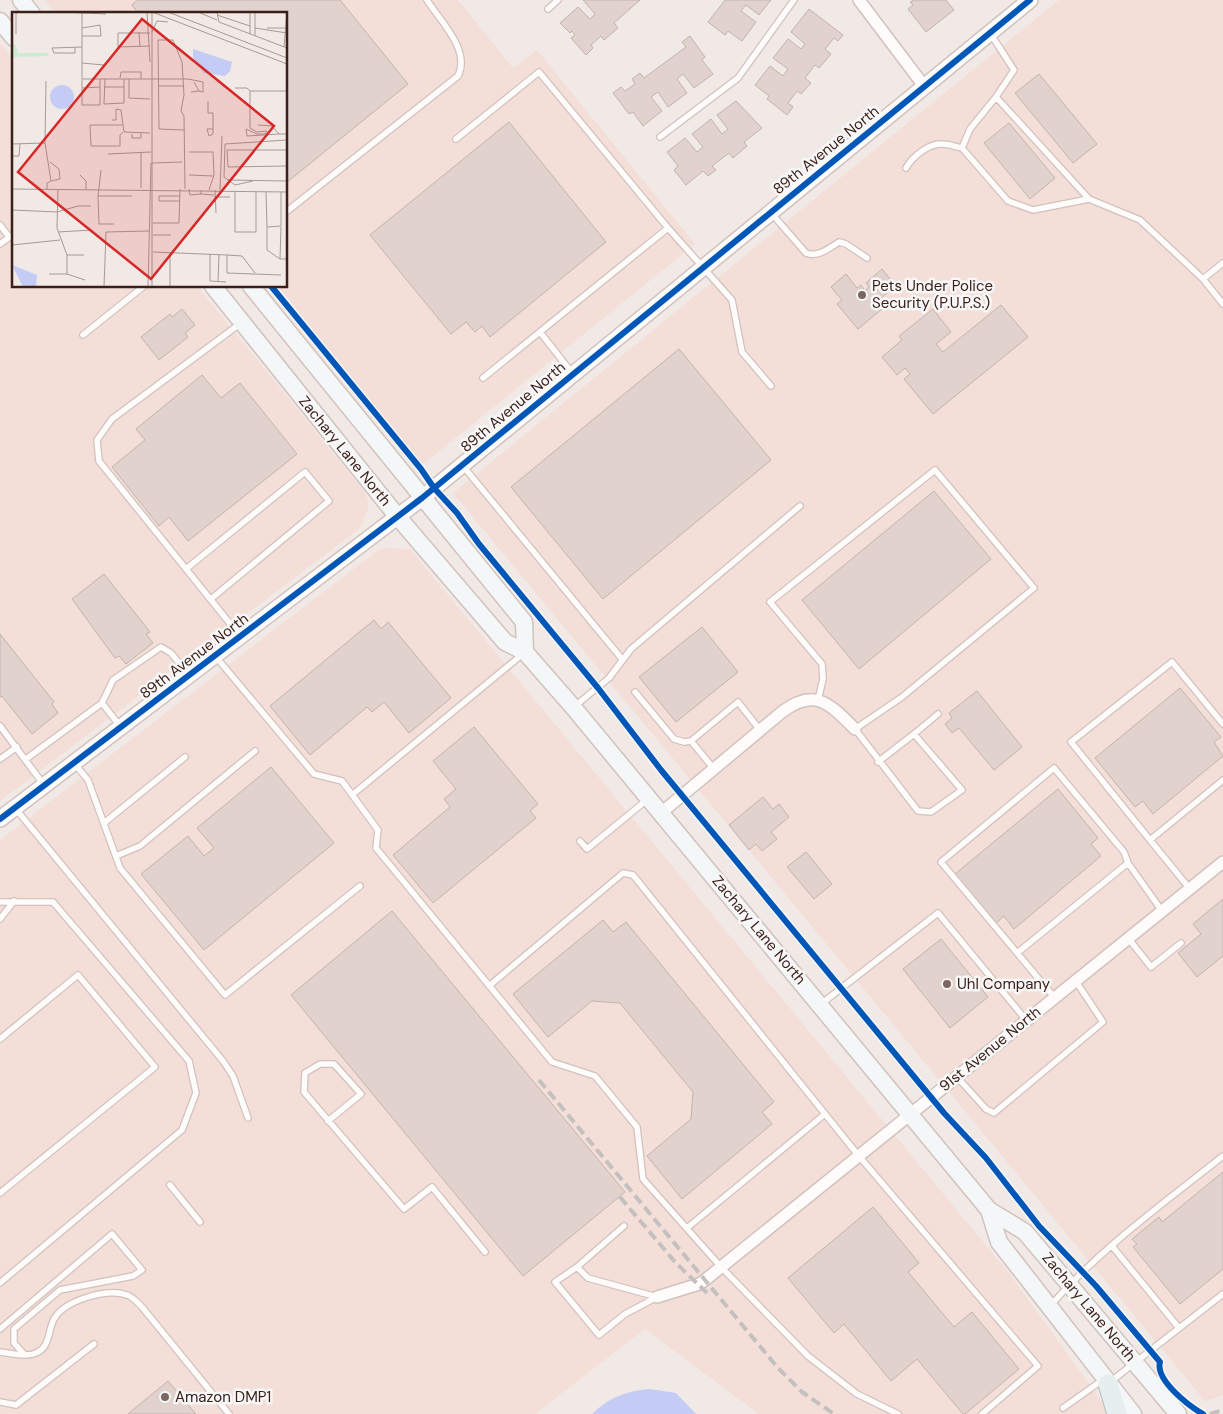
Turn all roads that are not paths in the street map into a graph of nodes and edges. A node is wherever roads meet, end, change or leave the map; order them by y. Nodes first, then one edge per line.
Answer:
1 (21, 0) edge
2 (427, 0) edge
3 (558, 0) edge
4 (794, 0) edge
5 (859, 0) edge
6 (1030, 0) edge
7 (548, 9) dead end
8 (30, 12) edge
9 (0, 21) edge
10 (990, 33) junction
11 (12, 36) edge
12 (924, 86) junction
13 (996, 97) junction
14 (660, 137) dead end
15 (456, 139) dead end
16 (962, 148) junction
17 (906, 168) dead end
18 (1089, 200) junction
19 (288, 210) edge
20 (770, 212) junction
21 (0, 225) edge
22 (668, 228) junction
23 (12, 235) edge
24 (0, 244) edge
25 (867, 258) dead end
26 (1223, 263) edge
27 (702, 268) junction
28 (1203, 279) junction
29 (142, 288) edge
30 (215, 288) edge
31 (253, 288) edge
32 (1223, 304) edge
33 (242, 322) junction
34 (540, 332) junction
35 (83, 335) dead end
36 (572, 374) junction
37 (483, 378) dead end
38 (771, 386) dead end
39 (462, 465) junction
40 (422, 498) junction
41 (800, 506) dead end
42 (398, 516) junction
43 (186, 569) junction
44 (211, 599) junction
45 (240, 636) junction
46 (525, 652) junction
47 (215, 655) junction
48 (622, 659) junction
49 (189, 675) junction
50 (635, 692) dead end
51 (818, 700) junction
52 (102, 703) junction
53 (573, 707) junction
54 (938, 714) dead end
55 (1223, 724) edge
56 (0, 726) edge
57 (121, 727) junction
58 (760, 730) junction
59 (855, 730) junction
60 (914, 734) junction
61 (691, 741) junction
62 (17, 747) junction
63 (255, 751) dead end
64 (185, 757) dead end
65 (26, 758) junction
66 (0, 759) edge
67 (878, 762) junction
68 (74, 763) junction
69 (714, 769) junction
70 (1223, 780) edge
71 (44, 785) junction
72 (352, 795) junction
73 (649, 798) junction
74 (15, 808) junction
75 (661, 813) junction
76 (0, 819) edge
77 (104, 823) junction
78 (1150, 840) junction
79 (580, 841) dead end
80 (116, 856) junction
81 (1128, 862) junction
82 (1223, 862) edge
83 (360, 886) dead end
84 (1190, 889) junction
85 (14, 901) junction
86 (0, 902) edge
87 (1162, 911) junction
88 (0, 919) edge
89 (1128, 938) junction
90 (1181, 943) dead end
91 (1017, 953) junction
92 (1075, 980) junction
93 (490, 986) junction
94 (1054, 997) junction
95 (821, 1004) junction
96 (1026, 1020) junction
97 (0, 1039) edge
98 (957, 1076) junction
99 (825, 1114) junction
100 (910, 1114) junction
101 (248, 1118) dead end
102 (328, 1121) junction
103 (858, 1155) junction
104 (1223, 1156) edge
105 (170, 1185) dead end
106 (0, 1193) edge
107 (990, 1210) junction
108 (200, 1222) dead end
109 (624, 1226) dead end
110 (687, 1228) junction
111 (1112, 1246) junction
112 (485, 1252) dead end
113 (577, 1267) junction
114 (721, 1267) junction
115 (0, 1283) edge
116 (1070, 1284) junction
117 (1223, 1294) edge
118 (657, 1297) junction
119 (1050, 1307) junction
120 (1179, 1328) junction
121 (0, 1329) edge
122 (94, 1344) dead end
123 (0, 1352) edge
124 (23, 1353) junction
125 (1134, 1361) junction
126 (1106, 1381) junction
127 (0, 1402) edge
128 (1062, 1408) dead end
129 (229, 1414) edge
130 (898, 1414) edge
131 (982, 1414) edge
132 (1117, 1414) edge
133 (1134, 1414) edge
134 (1178, 1414) edge

1 - 8 main road
2 - 19 lane
3 - 7 lane
4 - 14 lane
5 - 12 street
6 - 10 street, 89th Avenue North
9 - 11 main road
10 - 12 street, 89th Avenue North
10 - 13 lane
12 - 20 street, 89th Avenue North
13 - 16 lane
13 - 18 lane
15 - 22 lane
16 - 17 lane
16 - 18 lane
18 - 28 lane
20 - 25 lane
20 - 27 street, 89th Avenue North
21 - 23 lane
22 - 27 lane
22 - 34 lane
23 - 24 lane
26 - 28 lane
27 - 36 street, 89th Avenue North
27 - 38 lane
28 - 32 lane
29 - 35 lane
30 - 33 main road, Zachary Lane North
31 - 40 main road, Zachary Lane North
33 - 42 main road, Zachary Lane North
33 - 43 lane
34 - 36 lane
34 - 37 lane
36 - 39 street, 89th Avenue North
39 - 40 street, 89th Avenue North
39 - 48 lane
40 - 42 street, 89th Avenue North
40 - 46 main road, Zachary Lane North
41 - 48 lane
42 - 45 street, 89th Avenue North
42 - 46 main road, Zachary Lane North
43 - 44 lane
43 - 44 lane
44 - 45 lane
45 - 47 street, 89th Avenue North
46 - 53 main road, Zachary Lane North
46 - 72 lane
47 - 49 street, 89th Avenue North
47 - 72 lane
48 - 53 lane
49 - 52 lane
49 - 57 street, 89th Avenue North
50 - 61 lane
51 - 58 street
51 - 59 street
51 - 59 lane
52 - 57 lane
52 - 65 lane
53 - 73 main road, Zachary Lane North
54 - 60 lane
55 - 78 lane
56 - 62 lane
57 - 68 street, 89th Avenue North
58 - 61 lane
58 - 69 street
59 - 67 lane
60 - 67 lane
60 - 67 lane
61 - 69 lane
62 - 65 lane
62 - 66 lane
63 - 80 lane
64 - 77 lane
65 - 71 lane
68 - 71 street, 89th Avenue North
68 - 77 lane
69 - 75 street
70 - 78 lane
71 - 74 street, 89th Avenue North
72 - 93 lane
73 - 75 main road, Zachary Lane North
73 - 79 lane
74 - 76 street, 89th Avenue North
74 - 101 lane
75 - 95 main road, Zachary Lane North
77 - 80 lane
78 - 84 lane
80 - 83 lane
81 - 87 lane
81 - 91 lane
81 - 91 lane
82 - 84 street, 91st Avenue North
84 - 87 street, 91st Avenue North
85 - 86 lane
85 - 88 lane
85 - 115 lane
87 - 89 street, 91st Avenue North
89 - 90 lane
89 - 92 street, 91st Avenue North
91 - 94 lane
92 - 94 street, 91st Avenue North
92 - 98 lane
93 - 99 lane
93 - 110 lane
94 - 96 street, 91st Avenue North
95 - 96 lane
95 - 100 main road, Zachary Lane North
96 - 98 street, 91st Avenue North
97 - 106 lane
98 - 100 street, 91st Avenue North
99 - 103 lane
99 - 110 lane
100 - 103 street, 91st Avenue North
100 - 107 main road, Zachary Lane North
102 - 102 lane
102 - 112 lane
103 - 114 street, 91st Avenue North
103 - 131 lane
104 - 111 lane
105 - 108 lane
107 - 116 main road, Zachary Lane North
107 - 119 main road, Zachary Lane North
109 - 113 lane
110 - 114 lane
111 - 116 lane
111 - 120 lane
113 - 118 lane
113 - 118 lane
114 - 118 street, 91st Avenue North
114 - 130 lane
116 - 119 lane
116 - 125 main road, Zachary Lane North
117 - 120 lane
119 - 126 main road, Zachary Lane North
120 - 125 lane
121 - 124 lane
122 - 127 lane
123 - 124 lane
124 - 129 lane
125 - 126 lane
125 - 134 main road, Zachary Lane North
126 - 128 lane
126 - 132 highway
126 - 133 main road, Zachary Lane North

